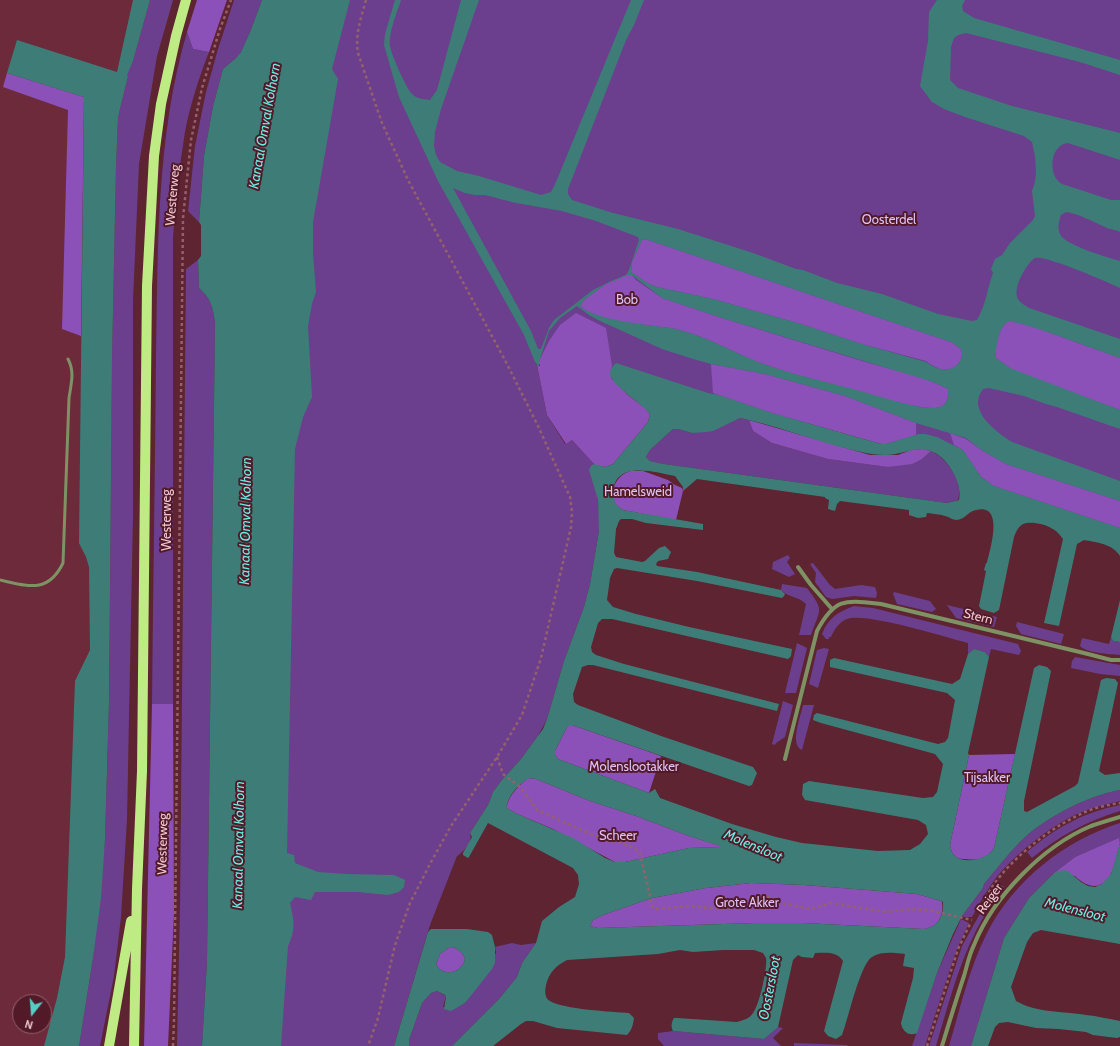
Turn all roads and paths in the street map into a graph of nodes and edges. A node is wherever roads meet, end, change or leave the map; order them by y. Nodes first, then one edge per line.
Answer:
1 (186, 0) edge
2 (231, 0) edge
3 (366, 0) edge
4 (68, 359) dead end
5 (798, 566) dead end
6 (0, 580) edge
7 (832, 609) junction
8 (1120, 660) edge
9 (497, 757) junction
10 (785, 759) dead end
11 (1120, 817) edge
12 (137, 890) junction
13 (109, 1046) edge
14 (134, 1046) edge
15 (173, 1046) edge
16 (368, 1046) edge
17 (927, 1046) edge
18 (942, 1046) edge

1 - 12 main road, Westerweg
2 - 15 path, Westerweg
3 - 9 path
4 - 6 lane
5 - 7 street
7 - 8 street, Stern
7 - 10 street
9 - 16 path
9 - 17 path, Reiger
11 - 18 street, Reiger
12 - 13 main road, Westerweg
12 - 14 main road, Westerweg

